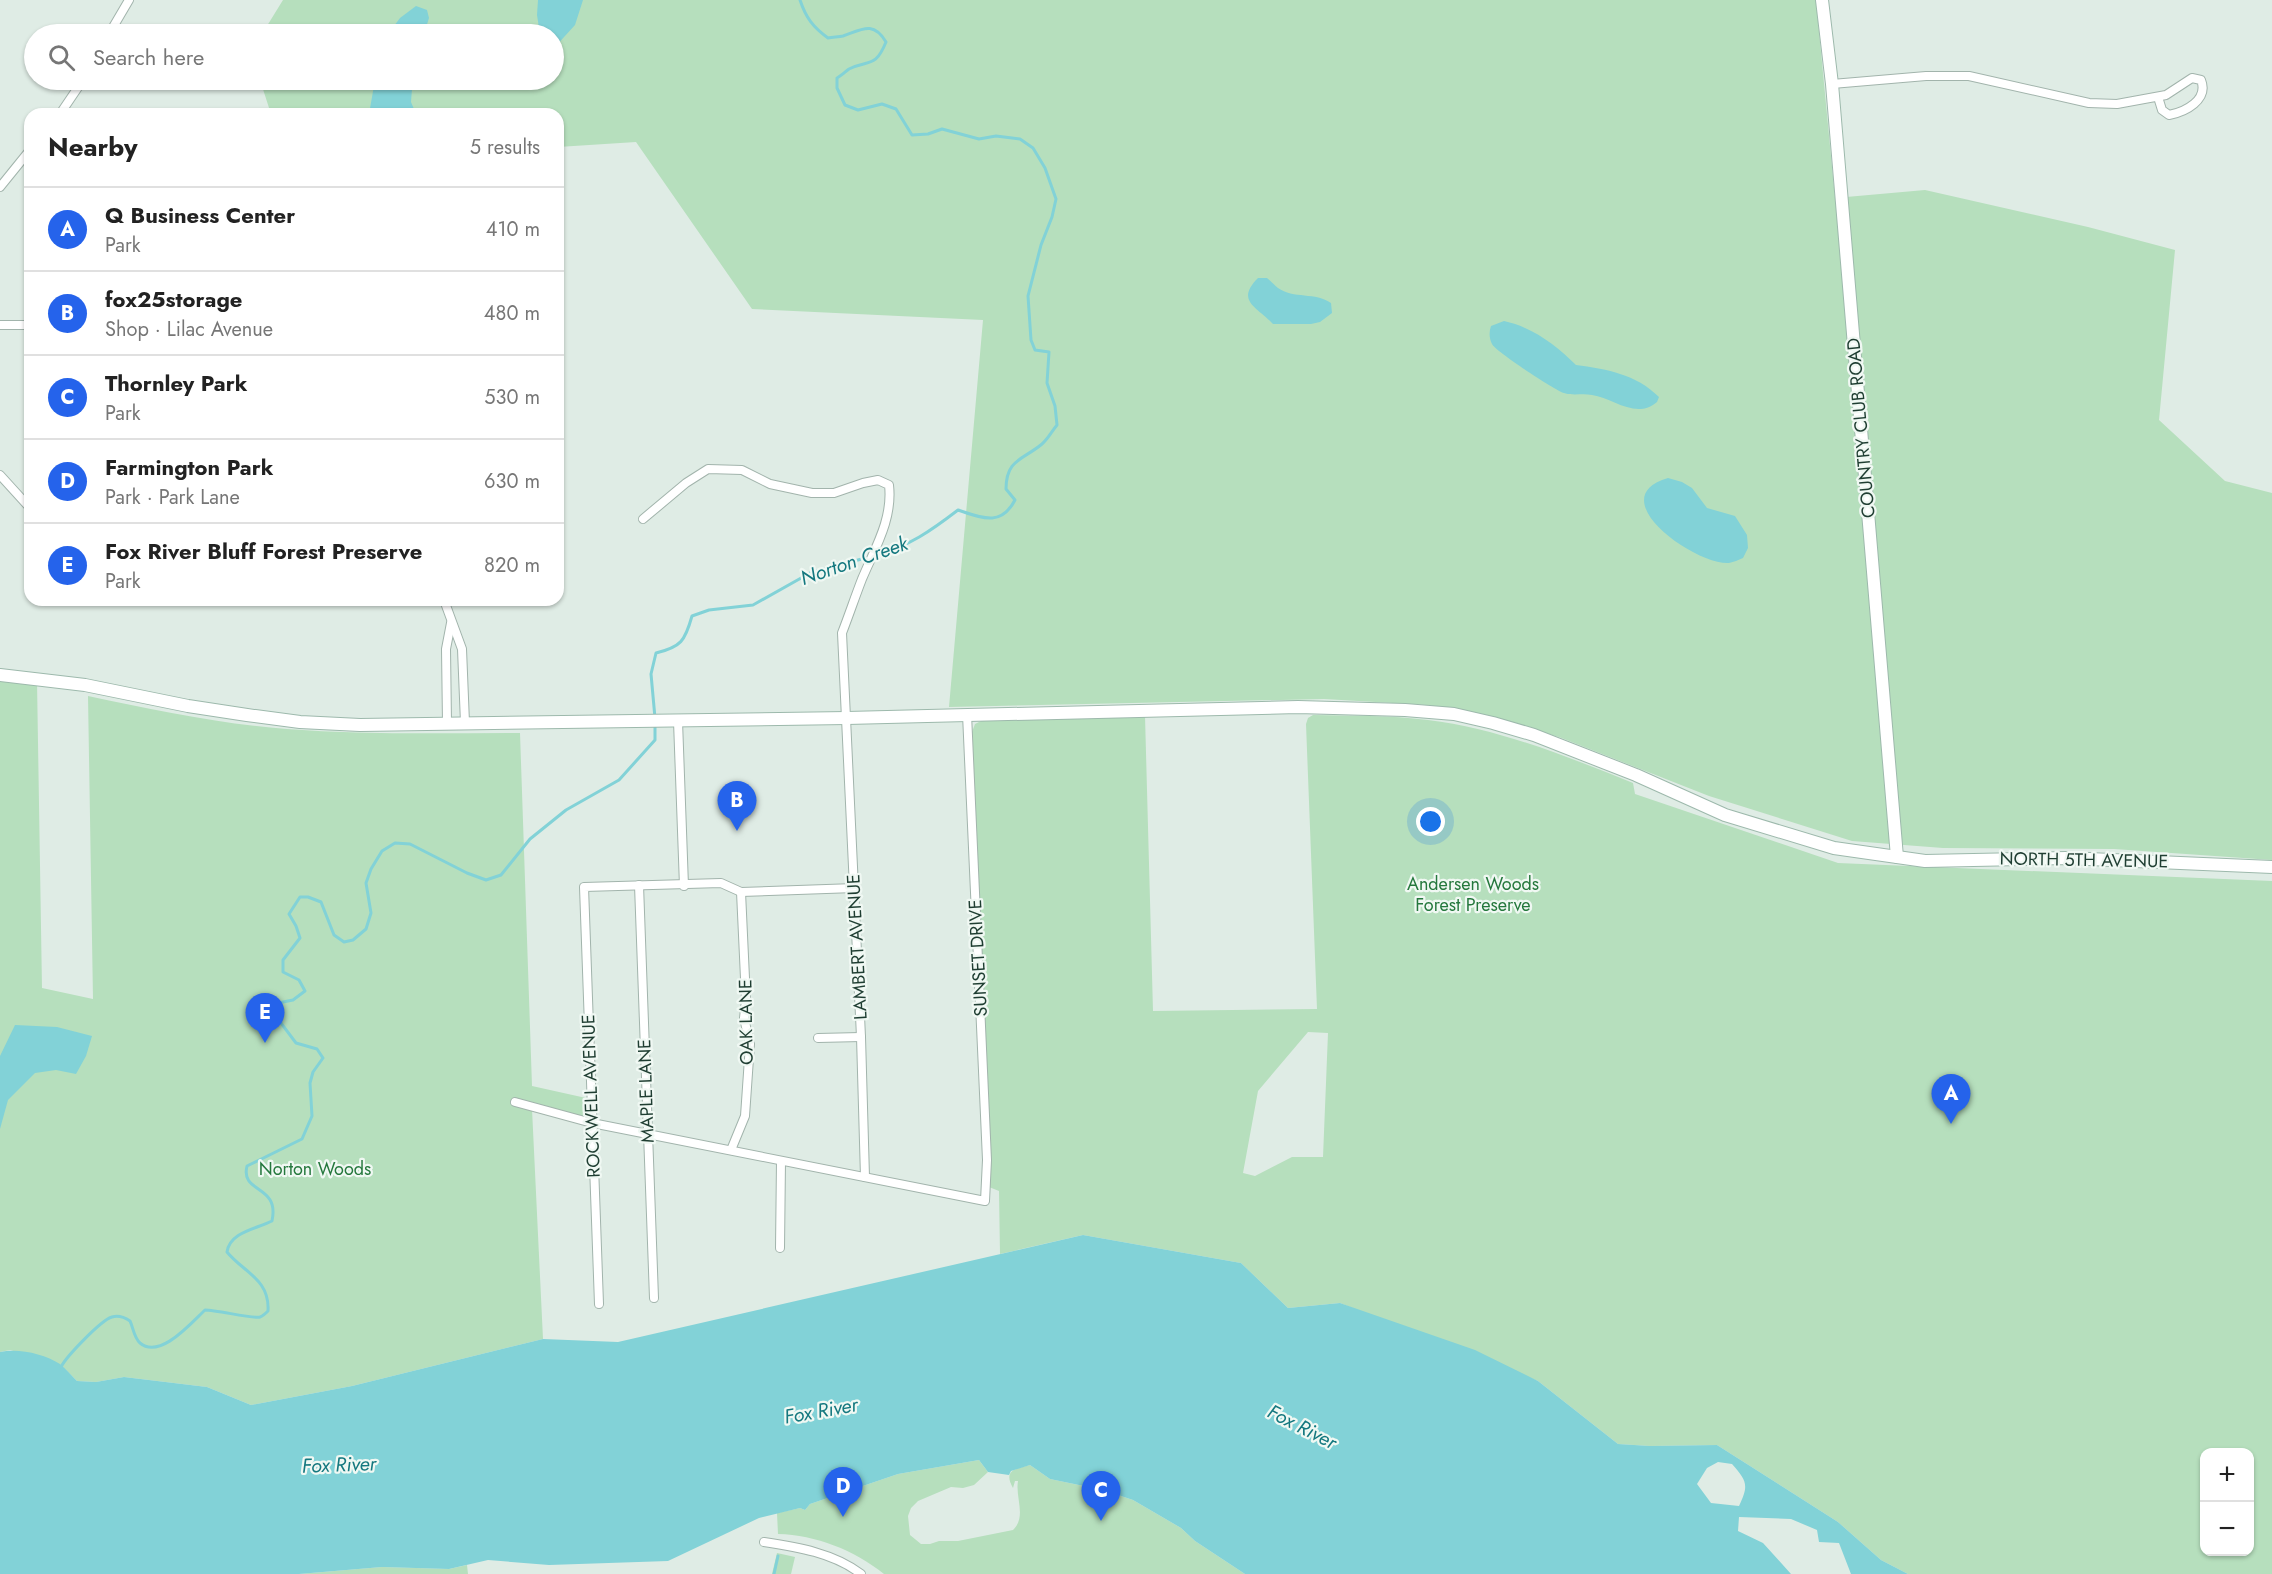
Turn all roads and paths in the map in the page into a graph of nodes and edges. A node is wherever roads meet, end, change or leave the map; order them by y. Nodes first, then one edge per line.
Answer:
1 (129, 0) edge
2 (1822, 0) edge
3 (115, 24) edge
4 (1832, 84) junction
5 (77, 90) edge
6 (2158, 97) junction
7 (64, 108) edge
8 (24, 157) edge
9 (0, 187) edge
10 (0, 325) edge
11 (24, 325) edge
12 (0, 475) edge
13 (24, 501) edge
14 (643, 519) dead end
15 (446, 606) edge
16 (451, 623) junction
17 (0, 675) edge
18 (967, 714) junction
19 (847, 718) junction
20 (672, 721) junction
21 (447, 723) junction
22 (465, 723) junction
23 (1897, 856) junction
24 (2272, 867) edge
25 (639, 885) junction
26 (684, 886) junction
27 (855, 888) junction
28 (741, 892) junction
29 (861, 1037) junction
30 (818, 1038) dead end
31 (515, 1102) dead end
32 (592, 1123) junction
33 (647, 1134) junction
34 (731, 1150) junction
35 (781, 1161) junction
36 (865, 1177) junction
37 (780, 1248) dead end
38 (654, 1298) dead end
39 (599, 1304) dead end
40 (764, 1542) dead end
41 (861, 1574) edge

1 - 3 street
2 - 4 main road, COUNTRY CLUB ROAD
4 - 6 street
4 - 23 main road, COUNTRY CLUB ROAD
5 - 7 street
6 - 6 street
8 - 9 street
10 - 11 street
12 - 13 street
14 - 19 street, LAMBERT AVENUE
15 - 16 street
16 - 21 street
16 - 22 street
17 - 21 main road, NORTH 5TH AVENUE
18 - 19 main road, NORTH 5TH AVENUE
18 - 23 main road, NORTH 5TH AVENUE
18 - 36 street, SUNSET DRIVE
19 - 20 main road, NORTH 5TH AVENUE
19 - 27 street, LAMBERT AVENUE
20 - 22 main road, NORTH 5TH AVENUE
20 - 26 street
21 - 22 main road, NORTH 5TH AVENUE
23 - 24 main road, NORTH 5TH AVENUE
25 - 26 street
25 - 32 street, ROCKWELL AVENUE
25 - 33 street, MAPLE LANE
26 - 28 street
27 - 28 street
27 - 29 street, LAMBERT AVENUE
28 - 34 street, OAK LANE
29 - 30 street
29 - 36 street, LAMBERT AVENUE
31 - 32 street
32 - 33 street
32 - 39 street, ROCKWELL AVENUE
33 - 34 street
33 - 38 street, MAPLE LANE
34 - 35 street
35 - 36 street
35 - 37 street
40 - 41 street

